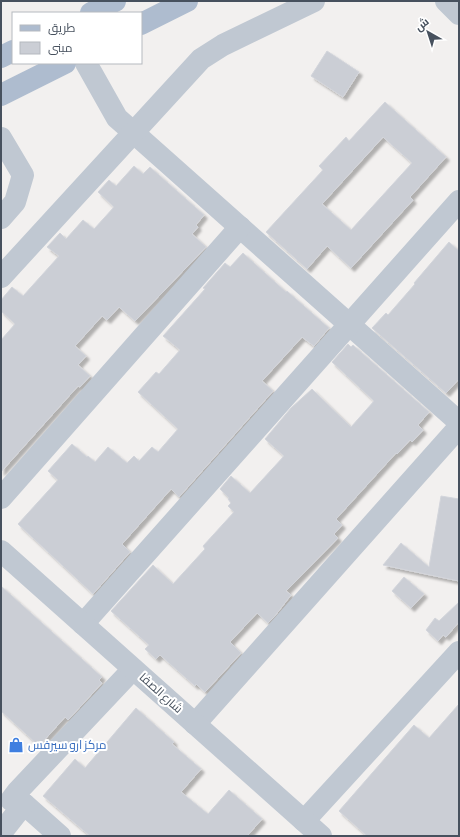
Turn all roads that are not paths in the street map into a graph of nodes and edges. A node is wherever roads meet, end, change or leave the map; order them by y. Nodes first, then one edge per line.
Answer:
1 (115, 1) edge
2 (187, 1) edge
3 (314, 1) edge
4 (446, 1) edge
5 (93, 12) edge
6 (459, 14) edge
7 (142, 24) edge
8 (12, 52) edge
9 (1, 57) edge
10 (63, 64) edge
11 (87, 64) edge
12 (1, 96) edge
13 (133, 132) junction
14 (1, 138) edge
15 (459, 202) edge
16 (1, 218) edge
17 (240, 227) junction
18 (1, 278) edge
19 (349, 324) junction
20 (459, 422) edge
21 (459, 427) edge
22 (1, 498) edge
23 (1, 551) edge
24 (83, 624) junction
25 (459, 652) edge
26 (133, 669) junction
27 (195, 724) junction
28 (24, 804) junction
29 (304, 821) junction
30 (1, 833) edge
31 (60, 836) edge
32 (321, 836) edge

1 - 5 main road
2 - 7 main road
3 - 13 street
4 - 6 street
8 - 9 main road
10 - 12 main road
11 - 13 street
13 - 17 street
13 - 18 street
14 - 16 street
15 - 19 street
17 - 19 street
17 - 22 street
19 - 20 street
19 - 24 street
21 - 27 street
23 - 24 street, شارع الصفا
24 - 26 street, شارع الصفا
25 - 29 street
26 - 27 street, شارع الصفا
26 - 28 street
27 - 29 street, شارع الصفا
28 - 30 street
28 - 31 street
29 - 32 street, شارع الصفا

